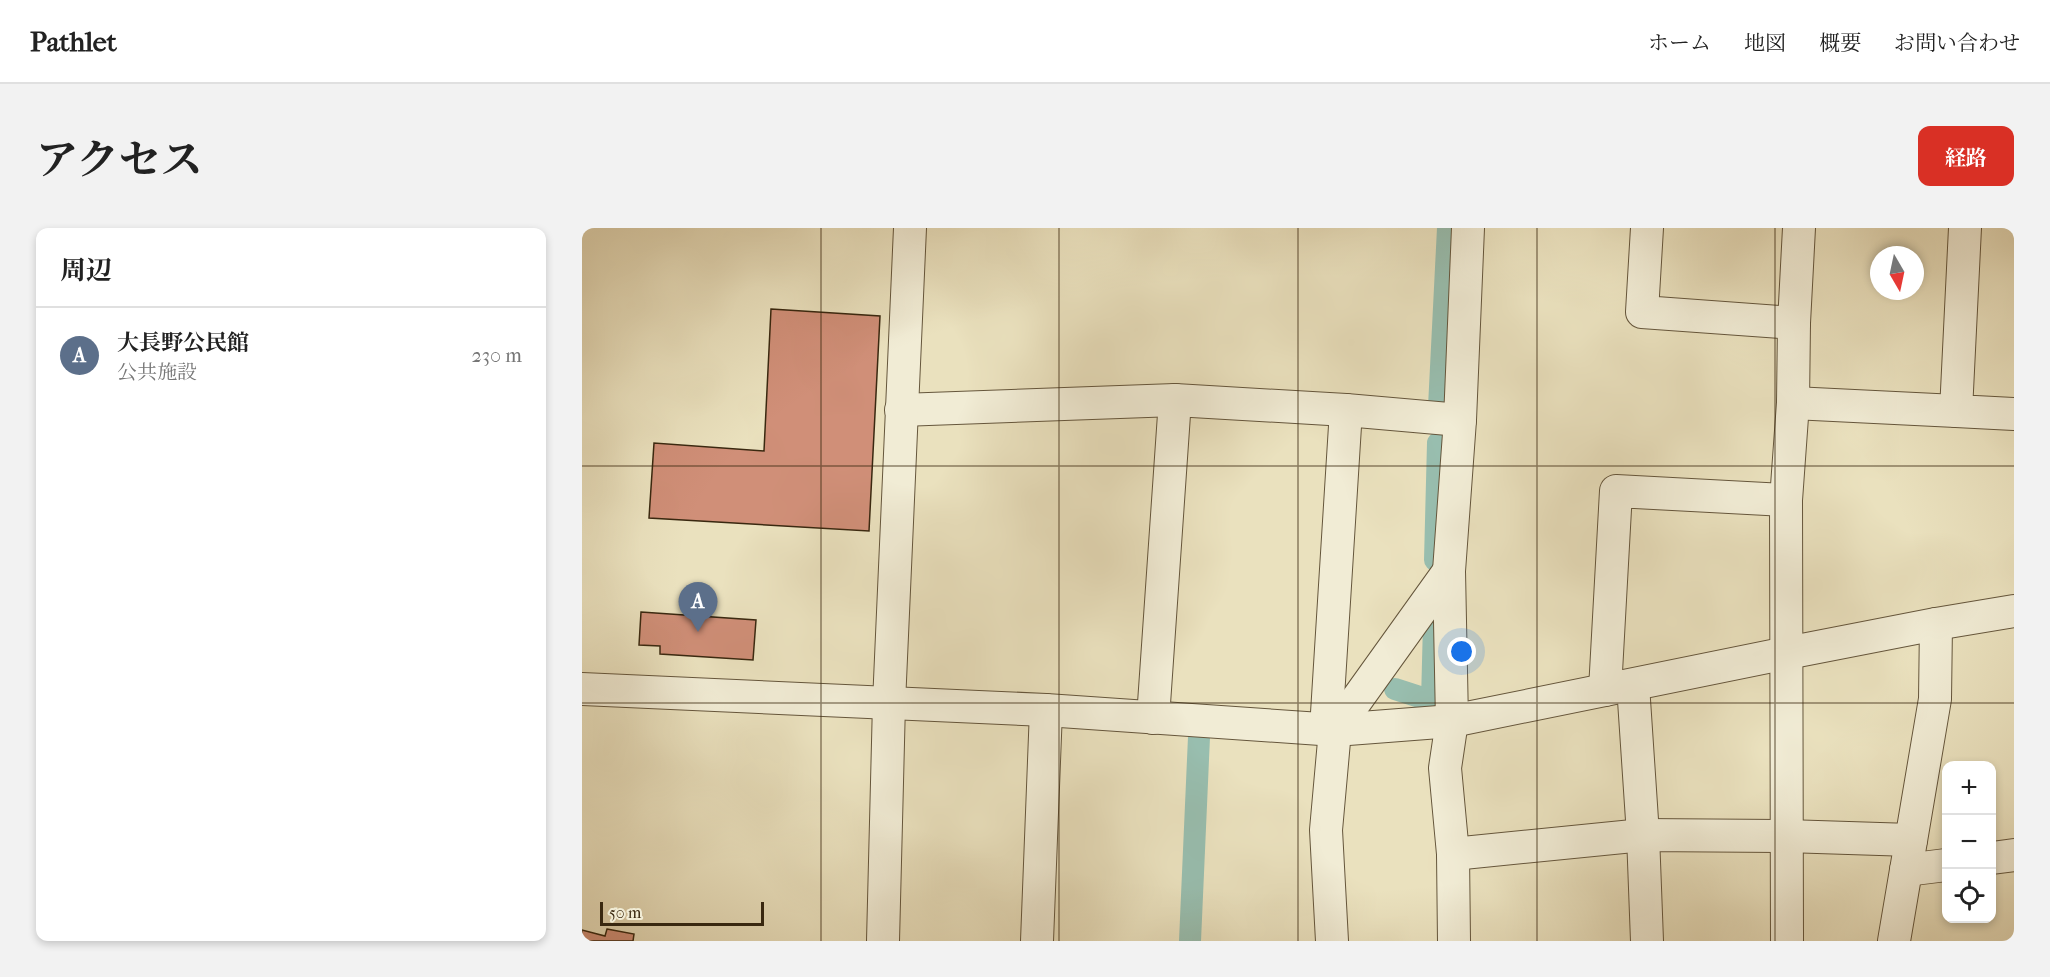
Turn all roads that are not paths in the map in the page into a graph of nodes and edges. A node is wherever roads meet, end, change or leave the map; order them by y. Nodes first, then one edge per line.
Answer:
1 (910, 228) edge
2 (1468, 228) edge
3 (1647, 228) edge
4 (1799, 228) edge
5 (1965, 228) edge
6 (1794, 322) junction
7 (1175, 400) junction
8 (1793, 404) junction
9 (901, 410) junction
10 (1346, 410) junction
11 (1956, 411) junction
12 (2014, 414) edge
13 (1460, 420) junction
14 (1786, 500) junction
15 (1449, 571) junction
16 (2014, 611) edge
17 (1936, 624) junction
18 (1787, 653) junction
19 (1619, 688) junction
20 (582, 689) edge
21 (889, 703) junction
22 (1046, 710) junction
23 (1153, 718) junction
24 (1452, 721) junction
25 (1330, 730) junction
26 (1643, 835) junction
27 (1786, 836) junction
28 (1453, 854) junction
29 (1909, 855) junction
30 (2014, 855) edge
31 (1996, 857) edge
32 (1942, 864) edge
33 (884, 941) edge
34 (1037, 941) edge
35 (1332, 941) edge
36 (1454, 941) edge
37 (1647, 941) edge
38 (1787, 941) edge
39 (1894, 941) edge

1 - 9 street
2 - 13 street
3 - 6 street
4 - 6 street
5 - 11 street
6 - 8 street
7 - 9 street
7 - 10 street
7 - 23 street
8 - 11 street
8 - 14 street
9 - 21 street
10 - 13 street
10 - 25 street
11 - 12 street
13 - 15 street
14 - 18 street
14 - 19 street
15 - 24 street
15 - 25 street
16 - 17 street
17 - 18 street
17 - 29 street
18 - 19 street
18 - 27 street
19 - 24 street
19 - 26 street
20 - 21 street
21 - 22 street
21 - 33 street
22 - 23 street
22 - 34 street
23 - 25 street
24 - 25 street
24 - 28 street
25 - 35 street
26 - 27 street
26 - 28 street
26 - 37 street
27 - 29 street
27 - 38 street
28 - 36 street
29 - 32 street
29 - 39 street
30 - 31 street

